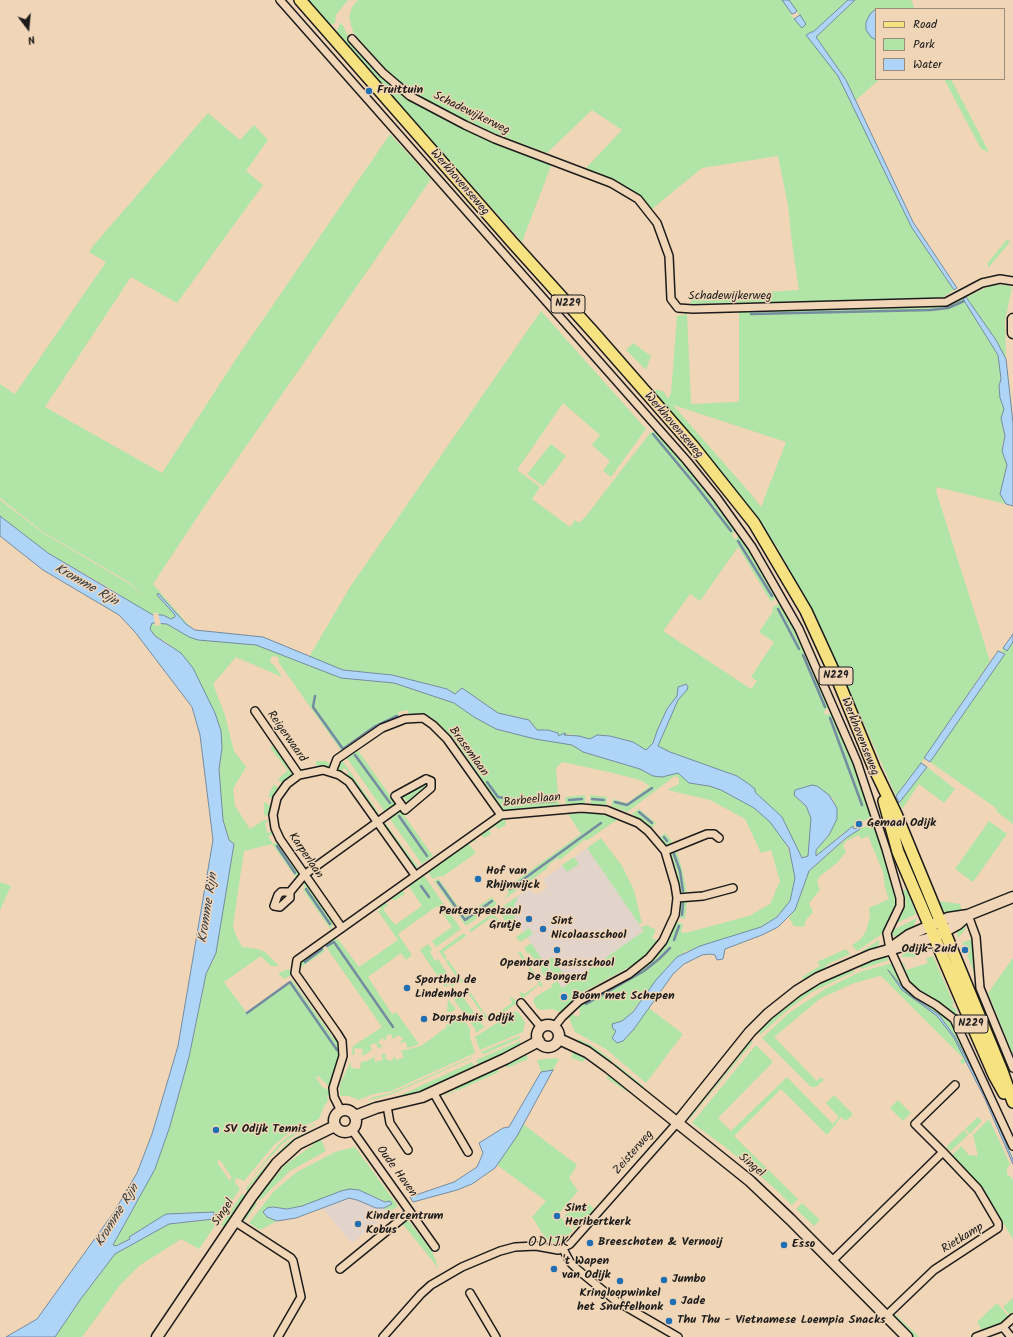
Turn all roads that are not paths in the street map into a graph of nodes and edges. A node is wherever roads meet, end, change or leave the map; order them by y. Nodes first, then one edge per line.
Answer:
1 (280, 0) edge
2 (300, 0) edge
3 (352, 39) dead end
4 (1013, 281) edge
5 (1013, 319) edge
6 (1013, 333) edge
7 (255, 711) dead end
8 (332, 772) junction
9 (299, 775) junction
10 (401, 804) junction
11 (501, 814) junction
12 (379, 822) junction
13 (719, 838) dead end
14 (665, 851) junction
15 (304, 875) junction
16 (415, 875) junction
17 (733, 888) dead end
18 (290, 892) dead end
19 (1013, 897) edge
20 (677, 898) junction
21 (968, 915) junction
22 (342, 928) junction
23 (937, 929) junction
24 (890, 949) junction
25 (521, 1003) dead end
26 (555, 1026) junction
27 (541, 1027) junction
28 (559, 1039) junction
29 (538, 1041) junction
30 (1013, 1068) edge
31 (955, 1085) dead end
32 (433, 1092) junction
33 (1013, 1102) edge
34 (387, 1106) junction
35 (1013, 1109) edge
36 (341, 1111) junction
37 (355, 1116) junction
38 (677, 1123) junction
39 (335, 1126) junction
40 (352, 1130) junction
41 (1013, 1146) edge
42 (408, 1150) dead end
43 (468, 1152) dead end
44 (943, 1152) junction
45 (410, 1212) junction
46 (234, 1221) junction
47 (436, 1247) dead end
48 (563, 1249) junction
49 (832, 1261) junction
50 (340, 1269) dead end
51 (470, 1293) dead end
52 (887, 1316) junction
53 (1013, 1318) edge
54 (1003, 1327) junction
55 (158, 1337) edge
56 (278, 1337) edge
57 (384, 1337) edge
58 (496, 1337) edge
59 (676, 1337) edge
60 (907, 1337) edge
61 (976, 1337) edge
62 (1011, 1337) edge

1 - 24 street, Werkhovenseweg
2 - 23 main road, Werkhovenseweg / N229
3 - 4 street, Schadewijkerweg
5 - 6 street
7 - 9 street, Reigerwaard
8 - 9 street, Karperlaan
8 - 11 street, Brasemlaan
8 - 12 street, Karperlaan
9 - 15 street, Karperlaan
10 - 10 street
10 - 12 street
11 - 14 street, Barbeellaan
11 - 16 street, Barbeellaan
12 - 15 street
12 - 16 street, Karperlaan
13 - 14 street
14 - 20 street, Barbeellaan
15 - 18 street
15 - 22 street, Karperlaan
16 - 22 street, Barbeellaan
17 - 20 street
19 - 21 street, Zeisterweg
20 - 26 street, Barbeellaan
21 - 23 street, Zeisterweg
21 - 30 street
22 - 36 street, Barbeellaan
23 - 24 street, Zeisterweg
23 - 33 main road, N229
23 - 35 main road, N229
24 - 38 street, Zeisterweg
24 - 41 street
25 - 27 street
26 - 27 street
26 - 28 street
27 - 29 street
28 - 29 street
28 - 38 street, Singel
29 - 32 street
31 - 44 street, Rietkamp
32 - 34 street
32 - 43 street
34 - 37 street
34 - 42 street
36 - 37 street
36 - 39 street
37 - 40 street
38 - 48 street, Zeisterweg
38 - 49 street, Singel
39 - 40 street
39 - 46 street, Singel
40 - 45 street, Oude Haven
44 - 49 street
44 - 52 street, Rietkamp
45 - 47 street, Oude Haven
45 - 50 street
46 - 55 street, Singel
46 - 56 street
48 - 57 street
48 - 59 street
49 - 52 street, Singel
51 - 58 street
52 - 60 street, Singel
53 - 54 street
54 - 61 street
54 - 62 street

